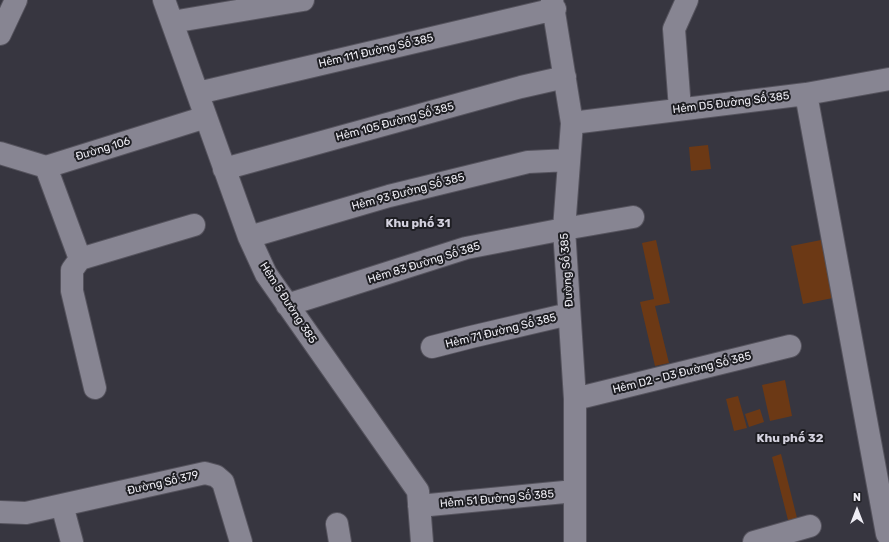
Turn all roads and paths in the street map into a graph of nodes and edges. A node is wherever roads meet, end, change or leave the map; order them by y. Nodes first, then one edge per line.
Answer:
1 (16, 0) edge
2 (164, 0) edge
3 (303, 0) edge
4 (687, 0) edge
5 (554, 5) edge
6 (172, 22) junction
7 (0, 34) edge
8 (565, 77) junction
9 (889, 79) edge
10 (198, 93) junction
11 (806, 94) junction
12 (680, 109) junction
13 (206, 117) junction
14 (572, 123) junction
15 (0, 153) edge
16 (569, 160) junction
17 (46, 167) junction
18 (224, 168) junction
19 (633, 217) dead end
20 (194, 225) dead end
21 (564, 229) junction
22 (249, 237) junction
23 (80, 258) junction
24 (287, 305) junction
25 (570, 314) junction
26 (790, 346) dead end
27 (432, 347) dead end
28 (95, 388) dead end
29 (575, 399) junction
30 (575, 491) junction
31 (62, 505) junction
32 (419, 506) junction
33 (0, 512) edge
34 (810, 526) dead end
35 (888, 536) edge
36 (72, 542) edge
37 (241, 542) edge
38 (422, 542) edge
39 (575, 542) edge
40 (754, 542) edge

1 - 7 street
2 - 6 street, Hẻm 5 Đường 385
3 - 6 street
4 - 12 street
5 - 8 street, Đường Số 385
5 - 10 street, Hẻm 111 Đường Số 385
6 - 10 street, Hẻm 5 Đường 385
8 - 14 street, Đường Số 385
8 - 18 street, Hẻm 105 Đường Số 385
9 - 11 street, Hẻm D5 Đường Số 385
10 - 13 street, Hẻm 5 Đường 385
11 - 12 street, Hẻm D5 Đường Số 385
11 - 35 street
12 - 14 street, Hẻm D5 Đường Số 385
13 - 17 street, Đường 106
13 - 18 street, Hẻm 5 Đường 385
14 - 16 street, Đường Số 385
15 - 17 street
16 - 21 street, Đường Số 385
16 - 22 street, Hẻm 93 Đường Số 385
17 - 23 street
18 - 22 street, Hẻm 5 Đường 385
19 - 21 street, Hẻm 83 Đường Số 385
20 - 23 street
21 - 24 street, Hẻm 83 Đường Số 385
21 - 25 street, Đường Số 385
22 - 24 street, Hẻm 5 Đường 385
23 - 28 street
24 - 32 street, Hẻm 5 Đường 385
25 - 27 street, Hẻm 71 Đường Số 385
25 - 29 street, Đường Số 385
26 - 29 street, Hẻm D2 - D3 Đường Số 385
29 - 30 street, Đường Số 385
30 - 32 street, Hẻm 51 Đường Số 385
30 - 39 street, Đường Số 385
31 - 33 street, Đường Số 379
31 - 36 street
31 - 37 street, Đường Số 379
32 - 38 street, Hẻm 5 Đường 385
34 - 40 street

